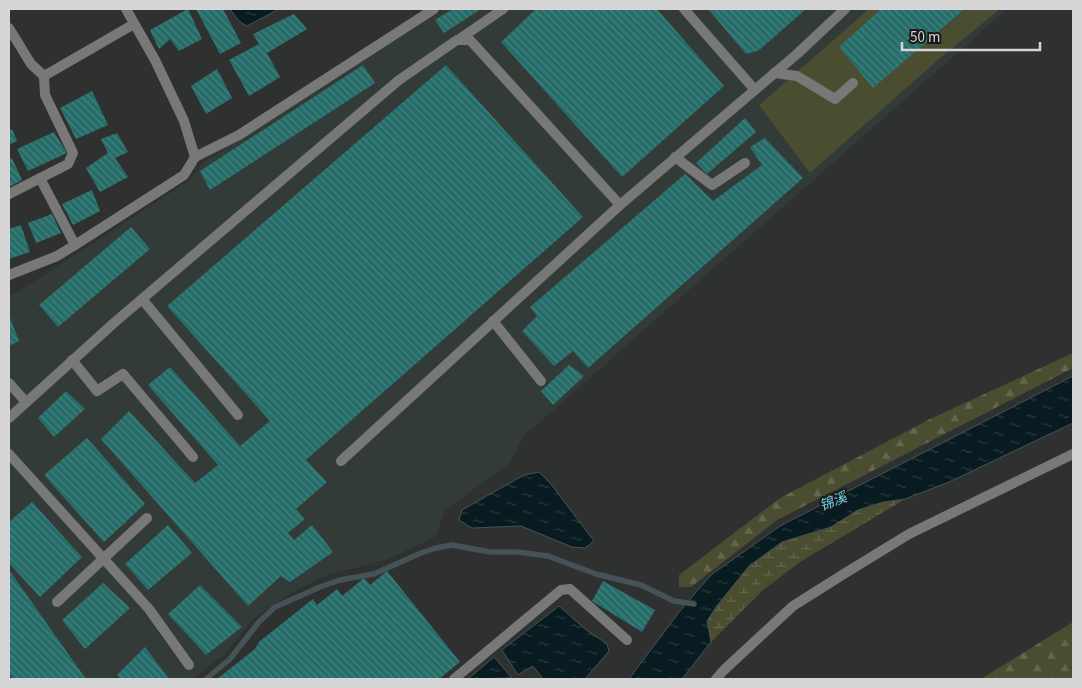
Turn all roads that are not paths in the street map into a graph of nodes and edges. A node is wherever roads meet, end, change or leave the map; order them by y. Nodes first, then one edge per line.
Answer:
1 (126, 9) edge
2 (434, 9) edge
3 (503, 9) edge
4 (684, 9) edge
5 (845, 9) edge
6 (134, 24) junction
7 (9, 28) edge
8 (457, 40) junction
9 (774, 73) junction
10 (44, 76) junction
11 (853, 83) dead end
12 (755, 90) junction
13 (195, 157) junction
14 (675, 157) junction
15 (745, 163) dead end
16 (40, 178) junction
17 (9, 194) edge
18 (620, 205) junction
19 (75, 245) junction
20 (9, 276) edge
21 (142, 299) junction
22 (493, 321) junction
23 (72, 360) junction
24 (541, 381) dead end
25 (9, 383) edge
26 (26, 402) junction
27 (238, 415) dead end
28 (9, 418) edge
29 (9, 454) edge
30 (1073, 454) edge
31 (193, 457) dead end
32 (341, 461) dead end
33 (147, 518) dead end
34 (103, 558) junction
35 (57, 602) dead end
36 (627, 640) dead end
37 (189, 665) dead end
38 (454, 679) edge
39 (716, 679) edge

1 - 6 street
2 - 13 street
3 - 8 street
4 - 12 street
5 - 9 street
6 - 10 street
6 - 13 street
7 - 10 street
8 - 18 street
8 - 21 street
9 - 11 street
9 - 12 street
10 - 16 street
12 - 14 street
13 - 19 street
14 - 15 street
14 - 18 street
16 - 17 street
16 - 19 street
18 - 22 street
19 - 20 street
21 - 23 street
21 - 27 street
22 - 24 street
22 - 32 street
23 - 26 street
23 - 31 street
25 - 26 street
26 - 28 street
29 - 34 street
30 - 39 street
33 - 34 street
34 - 35 street
34 - 37 street
36 - 38 street

